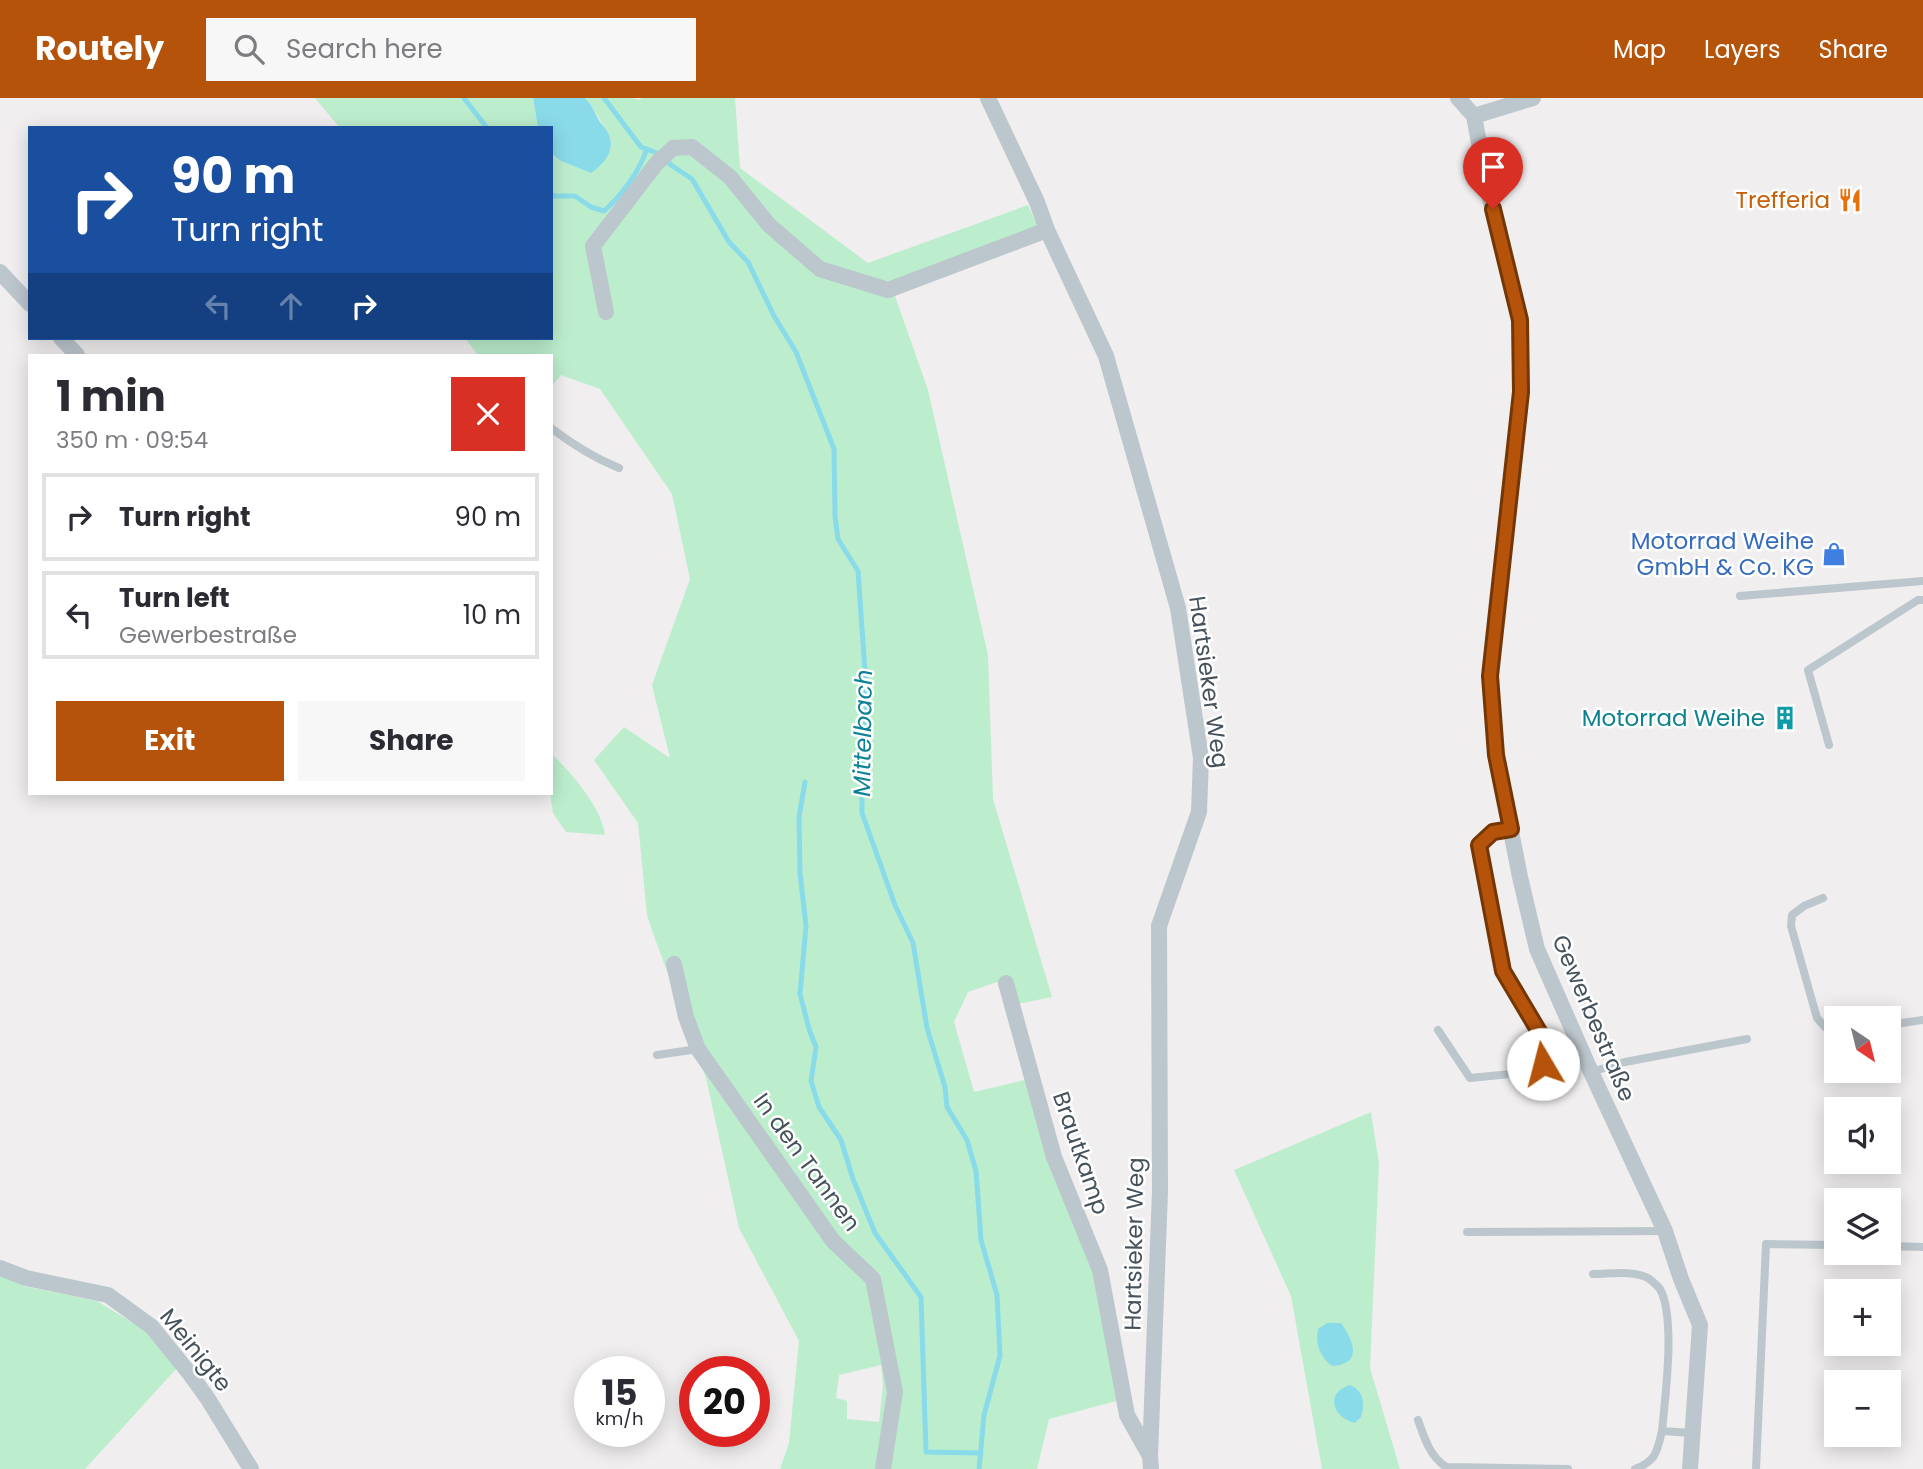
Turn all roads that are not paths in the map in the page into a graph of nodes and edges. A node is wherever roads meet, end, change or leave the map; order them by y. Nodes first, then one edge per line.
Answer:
1 (988, 98) edge
2 (1458, 98) edge
3 (1533, 98) edge
4 (1474, 116) junction
5 (1047, 230) junction
6 (0, 272) edge
7 (28, 302) edge
8 (606, 312) dead end
9 (63, 340) edge
10 (77, 354) edge
11 (553, 430) edge
12 (619, 468) dead end
13 (1923, 581) edge
14 (1740, 596) dead end
15 (1923, 600) edge
16 (1829, 745) dead end
17 (1511, 829) junction
18 (1823, 898) dead end
19 (674, 964) dead end
20 (1006, 983) dead end
21 (1923, 1020) edge
22 (1901, 1024) edge
23 (1824, 1026) edge
24 (1438, 1030) dead end
25 (1747, 1039) dead end
26 (698, 1049) junction
27 (657, 1055) dead end
28 (1591, 1072) junction
29 (1665, 1231) junction
30 (1467, 1232) dead end
31 (1824, 1245) edge
32 (1901, 1246) edge
33 (1923, 1247) edge
34 (0, 1268) edge
35 (1594, 1274) dead end
36 (1418, 1420) dead end
37 (1662, 1431) junction
38 (1692, 1433) junction
39 (1151, 1462) edge
40 (251, 1469) edge
41 (883, 1469) edge
42 (1568, 1469) edge
43 (1635, 1469) edge
44 (1689, 1469) edge
45 (1756, 1469) edge

1 - 5 street, Hartsieker Weg
2 - 4 street
3 - 4 street
4 - 17 street, Gewerbestraße
5 - 8 street
5 - 39 street, Hartsieker Weg
6 - 7 street
9 - 10 street
11 - 12 lane
13 - 14 lane
15 - 16 lane
17 - 24 lane
17 - 28 street, Gewerbestraße
18 - 23 lane
19 - 26 street, In den Tannen
20 - 39 street, Brautkamp
21 - 22 lane
25 - 28 lane
26 - 27 lane
26 - 41 street, In den Tannen
28 - 29 street, Gewerbestraße
29 - 30 lane
29 - 38 street, Gewerbestraße
31 - 45 lane
32 - 33 lane
34 - 40 street, Meinigte
35 - 37 lane
36 - 42 lane
37 - 38 lane
37 - 43 lane
38 - 44 street, Gewerbestraße

